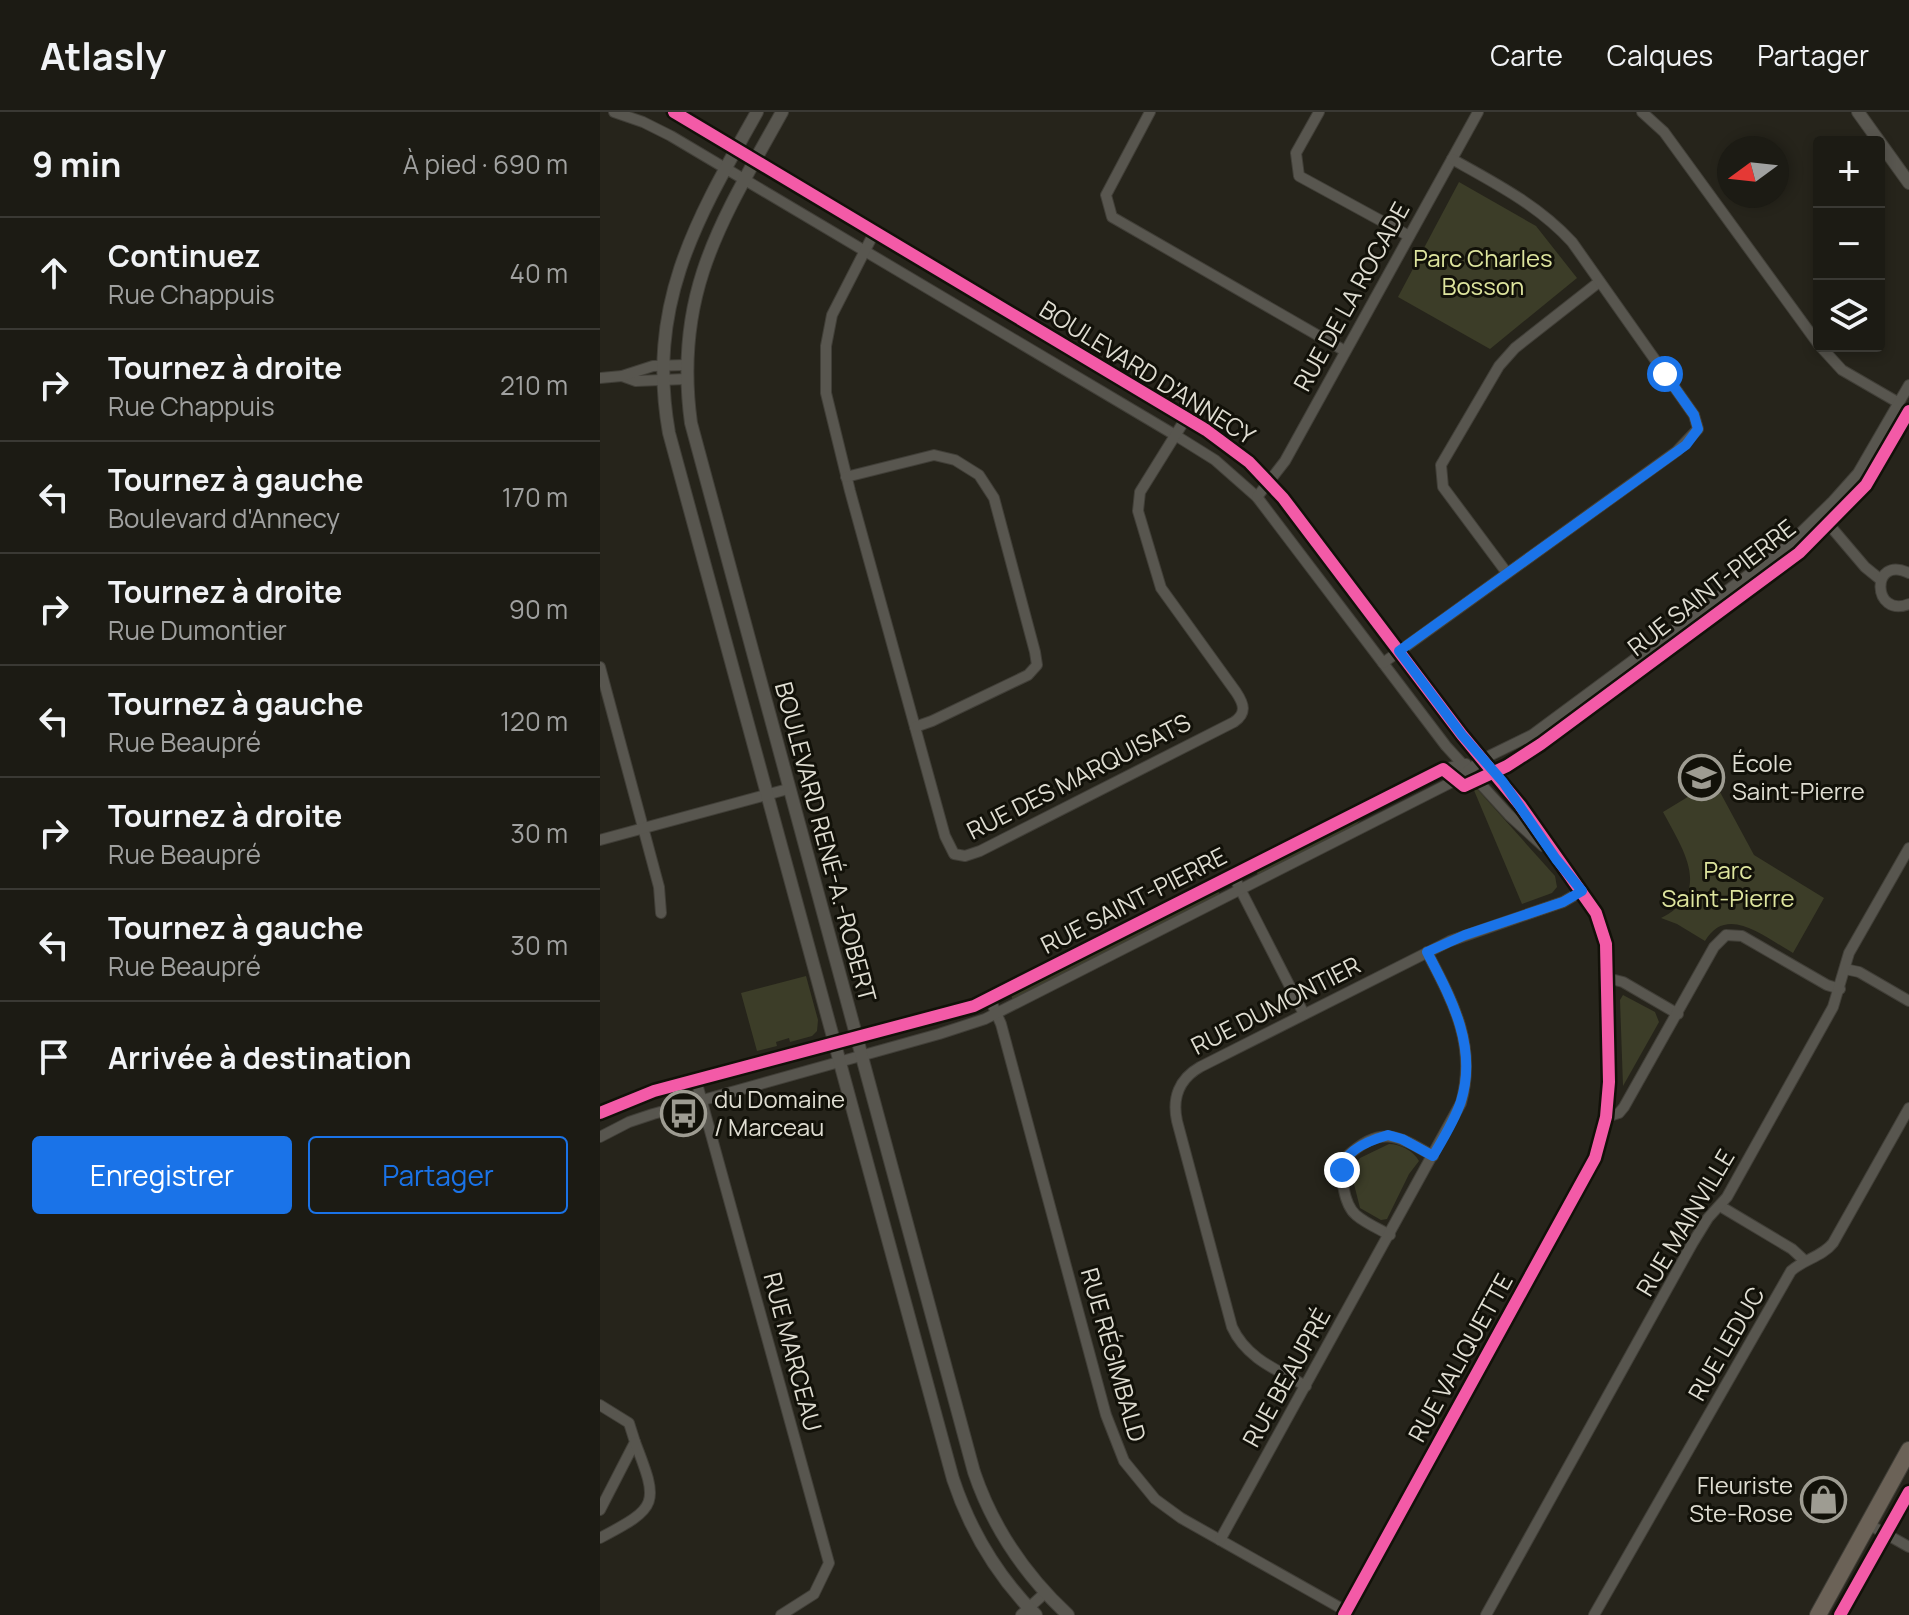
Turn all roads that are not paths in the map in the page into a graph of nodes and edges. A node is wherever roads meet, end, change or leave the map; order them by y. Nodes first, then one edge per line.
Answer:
1 (614, 112) edge
2 (674, 112) edge
3 (757, 112) edge
4 (782, 112) edge
5 (1150, 112) edge
6 (1319, 112) edge
7 (1478, 112) edge
8 (1642, 112) edge
9 (1858, 112) edge
10 (736, 149) junction
11 (1452, 159) junction
12 (755, 160) junction
13 (726, 169) junction
14 (744, 180) junction
15 (1909, 183) edge
16 (875, 231) junction
17 (1409, 236) junction
18 (863, 251) junction
19 (1599, 282) junction
20 (1813, 337) edge
21 (1345, 351) junction
22 (1825, 352) edge
23 (663, 365) junction
24 (685, 365) junction
25 (622, 376) junction
26 (600, 378) edge
27 (686, 379) junction
28 (663, 380) junction
29 (1909, 385) edge
30 (1899, 403) junction
31 (1186, 418) junction
32 (1175, 435) junction
33 (846, 477) junction
34 (1270, 483) junction
35 (1257, 497) junction
36 (1820, 514) junction
37 (1507, 573) junction
38 (1909, 573) edge
39 (1881, 580) junction
40 (1909, 604) edge
41 (1399, 651) junction
42 (1383, 663) junction
43 (600, 667) edge
44 (915, 727) junction
45 (1483, 759) junction
46 (1466, 768) junction
47 (788, 789) junction
48 (767, 795) junction
49 (644, 828) junction
50 (600, 840) edge
51 (1909, 848) edge
52 (1556, 859) junction
53 (1233, 875) junction
54 (1241, 891) junction
55 (1582, 891) junction
56 (661, 913) dead end
57 (1427, 952) junction
58 (1845, 969) junction
59 (1607, 978) junction
60 (1840, 989) junction
61 (990, 999) junction
62 (1909, 1001) edge
63 (997, 1014) junction
64 (1304, 1014) junction
65 (1678, 1014) junction
66 (857, 1040) junction
67 (835, 1043) junction
68 (860, 1056) junction
69 (840, 1062) junction
70 (696, 1080) junction
71 (702, 1100) junction
72 (1909, 1108) edge
73 (600, 1113) edge
74 (1606, 1117) junction
75 (600, 1137) edge
76 (1433, 1156) junction
77 (1720, 1206) junction
78 (1390, 1235) junction
79 (1805, 1261) junction
80 (1306, 1386) junction
81 (600, 1405) edge
82 (635, 1442) junction
83 (1909, 1450) edge
84 (600, 1510) edge
85 (1868, 1524) junction
86 (600, 1538) edge
87 (1220, 1540) junction
88 (1909, 1547) edge
89 (1045, 1593) junction
90 (1029, 1613) edge
91 (1345, 1613) edge
92 (781, 1615) edge
93 (1068, 1615) edge
94 (1486, 1615) edge
95 (1594, 1615) edge
96 (1818, 1615) edge

1 - 13 street, BOULEVARD D'ANNECY
2 - 10 street, BOULEVARD D'ANNECY
3 - 10 street, BOULEVARD RENÉ-A.-ROBERT
4 - 12 street, BOULEVARD RENÉ-A.-ROBERT
5 - 21 street
6 - 17 street
7 - 11 street, RUE DE LA ROCADE
8 - 20 street
9 - 15 street
10 - 12 street, BOULEVARD D'ANNECY
10 - 13 street, BOULEVARD RENÉ-A.-ROBERT
11 - 17 street, RUE DE LA ROCADE
11 - 19 street
12 - 14 street, BOULEVARD RENÉ-A.-ROBERT
12 - 16 street, BOULEVARD D'ANNECY
13 - 14 street, BOULEVARD D'ANNECY
13 - 23 street, BOULEVARD RENÉ-A.-ROBERT
14 - 18 street, BOULEVARD D'ANNECY
14 - 24 street, BOULEVARD RENÉ-A.-ROBERT
16 - 18 street, RUE DES MARQUISATS
16 - 31 street, BOULEVARD D'ANNECY
17 - 21 street, RUE DE LA ROCADE
18 - 32 street, BOULEVARD D'ANNECY
18 - 33 street, RUE DES MARQUISATS
19 - 37 street
19 - 37 street
21 - 34 street, RUE DE LA ROCADE
22 - 30 street
23 - 24 street
23 - 25 street
23 - 28 street, BOULEVARD RENÉ-A.-ROBERT
24 - 27 street, BOULEVARD RENÉ-A.-ROBERT
25 - 26 street
25 - 28 street
27 - 28 street
27 - 47 street, BOULEVARD RENÉ-A.-ROBERT
28 - 48 street, BOULEVARD RENÉ-A.-ROBERT
29 - 30 street, RUE SAINT-PIERRE
30 - 36 street, RUE SAINT-PIERRE
31 - 32 street, RUE DES MARQUISATS
31 - 34 street, BOULEVARD D'ANNECY
32 - 35 street, BOULEVARD D'ANNECY
32 - 44 street, RUE DES MARQUISATS
33 - 44 street, RUE DES MARQUISATS
33 - 44 street
34 - 35 street, RUE DE LA ROCADE
34 - 41 street, BOULEVARD D'ANNECY
35 - 42 street, BOULEVARD D'ANNECY
36 - 39 street
36 - 45 street, RUE SAINT-PIERRE
37 - 41 street
38 - 39 street
39 - 40 street
41 - 42 street
41 - 45 street, BOULEVARD D'ANNECY
42 - 46 street, BOULEVARD D'ANNECY
43 - 49 street
45 - 46 street, RUE SAINT-PIERRE
45 - 52 street, BOULEVARD D'ANNECY
46 - 52 street, BOULEVARD D'ANNECY
46 - 53 street, RUE SAINT-PIERRE
46 - 54 street, RUE SAINT-PIERRE
47 - 48 street
47 - 66 street, BOULEVARD RENÉ-A.-ROBERT
48 - 49 street
48 - 67 street, BOULEVARD RENÉ-A.-ROBERT
49 - 50 street
49 - 56 street
51 - 58 street, RUE MAINVILLE
52 - 55 street, BOULEVARD D'ANNECY
53 - 54 street
53 - 61 street, RUE SAINT-PIERRE
54 - 63 street, RUE SAINT-PIERRE
54 - 64 street
55 - 57 street, RUE DUMONTIER
55 - 59 street, BOULEVARD D'ANNECY
57 - 64 street, RUE DUMONTIER
57 - 76 street, RUE BEAUPRÉ
58 - 60 street, RUE MAINVILLE
58 - 62 street
59 - 65 street
59 - 74 street, BOULEVARD D'ANNECY
60 - 65 street, RUE VALIQUETTE
60 - 77 street, RUE MAINVILLE
61 - 63 street, RUE RÉGIMBALD
61 - 66 street, RUE SAINT-PIERRE
63 - 68 street, RUE SAINT-PIERRE
63 - 87 street, RUE RÉGIMBALD
64 - 80 street, RUE DUMONTIER
65 - 74 street, RUE VALIQUETTE
66 - 67 street, RUE SAINT-PIERRE
66 - 68 street, BOULEVARD RENÉ-A.-ROBERT
67 - 69 street, BOULEVARD RENÉ-A.-ROBERT
67 - 70 street, RUE SAINT-PIERRE
68 - 69 street, RUE SAINT-PIERRE
68 - 89 street, BOULEVARD RENÉ-A.-ROBERT
69 - 71 street, RUE SAINT-PIERRE
69 - 90 street, BOULEVARD RENÉ-A.-ROBERT
70 - 71 street, RUE MARCEAU
70 - 73 street, RUE SAINT-PIERRE
71 - 75 street, RUE SAINT-PIERRE
71 - 92 street, RUE MARCEAU
72 - 79 street, RUE LEDUC
74 - 91 street, RUE VALIQUETTE
76 - 78 street, RUE BEAUPRÉ
76 - 78 street
77 - 79 street
77 - 94 street, RUE MAINVILLE
78 - 80 street, RUE BEAUPRÉ
79 - 95 street, RUE LEDUC
80 - 87 street, RUE BEAUPRÉ
81 - 82 street
82 - 84 street
82 - 86 street
83 - 85 main road
85 - 88 street
85 - 96 main road
87 - 91 street, RUE RÉGIMBALD
89 - 90 street
89 - 93 street, BOULEVARD RENÉ-A.-ROBERT

